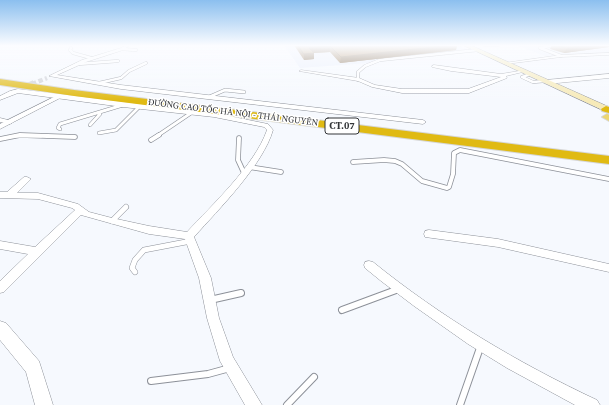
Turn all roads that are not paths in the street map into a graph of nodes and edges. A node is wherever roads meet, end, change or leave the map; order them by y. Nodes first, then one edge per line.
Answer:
1 (78, 64) edge
2 (144, 64) edge
3 (370, 64) edge
4 (510, 64) edge
5 (434, 66) dead end
6 (301, 71) dead end
7 (528, 73) junction
8 (0, 74) edge
9 (502, 75) junction
10 (609, 76) edge
11 (358, 80) junction
12 (0, 82) edge
13 (546, 82) junction
14 (98, 83) junction
15 (244, 92) dead end
16 (58, 97) junction
17 (209, 97) junction
18 (0, 98) edge
19 (123, 105) junction
20 (139, 107) junction
21 (105, 112) junction
22 (191, 113) junction
23 (608, 113) edge
24 (0, 120) edge
25 (10, 122) junction
26 (423, 122) dead end
27 (90, 125) dead end
28 (0, 127) edge
29 (60, 129) dead end
30 (99, 132) dead end
31 (75, 137) dead end
32 (239, 138) dead end
33 (0, 139) edge
34 (151, 140) dead end
35 (609, 149) edge
36 (609, 160) edge
37 (353, 162) dead end
38 (246, 170) junction
39 (281, 172) dead end
40 (27, 179) dead end
41 (609, 179) edge
42 (4, 195) edge
43 (126, 207) dead end
44 (81, 210) junction
45 (112, 221) junction
46 (429, 234) dead end
47 (190, 239) junction
48 (0, 245) edge
49 (38, 252) junction
50 (369, 265) dead end
51 (609, 268) edge
52 (135, 272) dead end
53 (0, 288) edge
54 (398, 289) junction
55 (241, 292) dead end
56 (209, 300) junction
57 (342, 310) dead end
58 (0, 328) edge
59 (481, 345) junction
60 (232, 368) junction
61 (314, 377) dead end
62 (151, 381) dead end
63 (44, 405) edge
64 (254, 405) edge
65 (287, 405) edge
66 (460, 405) edge
67 (592, 405) edge

1 - 14 street
2 - 14 lane
3 - 11 lane
4 - 7 main road
5 - 9 street
6 - 11 street
7 - 9 street
7 - 13 main road
8 - 35 highway, ĐƯỜNG CAO TỐC HÀ NỘI - THÁI NGUYÊN / CT.07
9 - 11 street
10 - 13 street
12 - 36 highway, ĐƯỜNG CAO TỐC HÀ NỘI - THÁI NGUYÊN / CT.07
13 - 23 main road
14 - 17 street
15 - 17 lane
16 - 18 street
16 - 19 street
16 - 25 street
17 - 26 street
19 - 20 street
19 - 21 lane
20 - 22 street
20 - 30 lane
21 - 27 lane
21 - 29 lane
22 - 34 lane
22 - 38 street
24 - 25 street
25 - 28 street
31 - 33 lane
32 - 38 lane
37 - 41 lane
38 - 39 lane
38 - 47 street
40 - 42 street
42 - 44 street
43 - 45 lane
44 - 45 street
44 - 49 street
45 - 47 street
46 - 51 street
47 - 52 lane
47 - 56 street
48 - 49 street
49 - 53 street
50 - 54 street
54 - 57 lane
54 - 59 street
55 - 56 lane
56 - 60 street
58 - 63 street
59 - 66 lane
59 - 67 street
60 - 62 lane
60 - 64 street
61 - 65 lane

